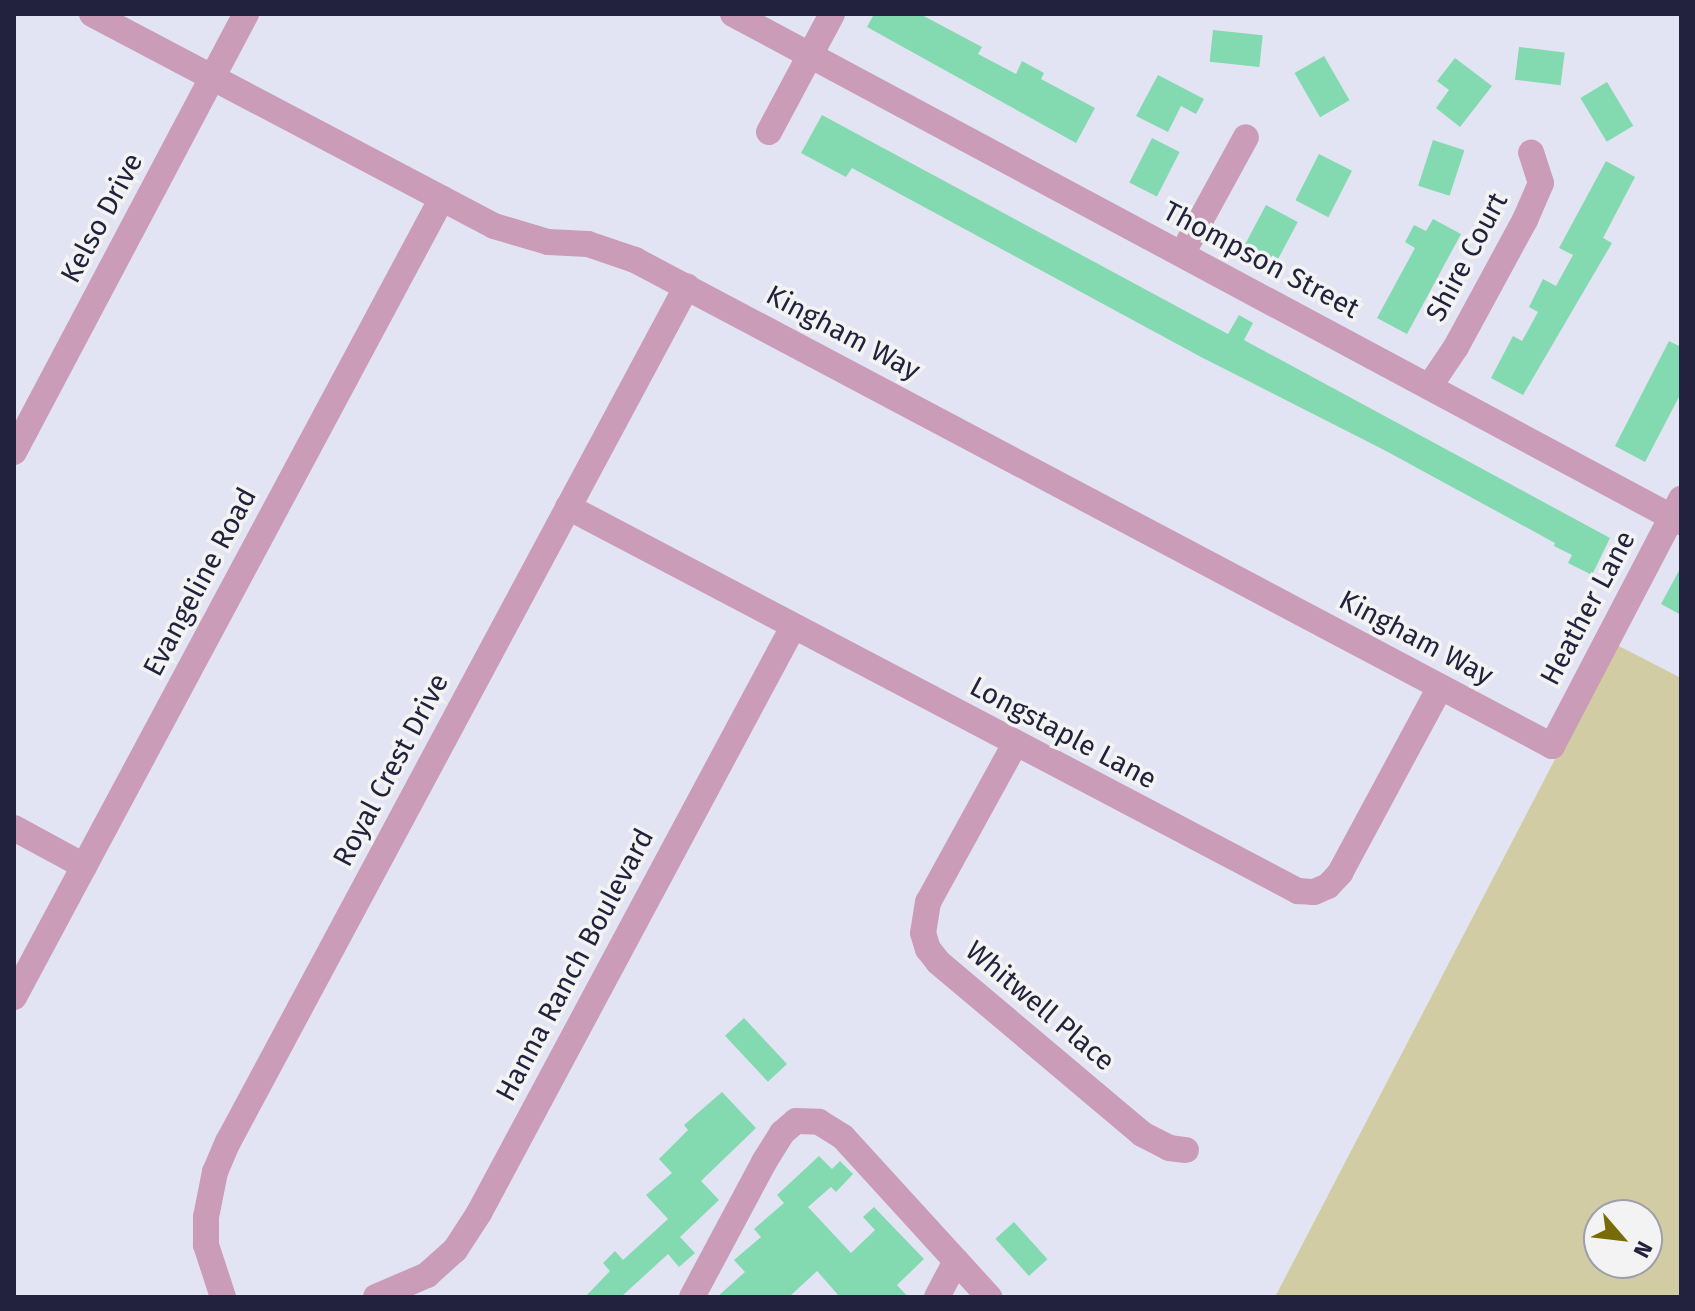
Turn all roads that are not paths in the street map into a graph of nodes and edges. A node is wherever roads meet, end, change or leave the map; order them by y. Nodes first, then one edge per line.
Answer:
1 (92, 14) edge
2 (246, 14) edge
3 (733, 14) edge
4 (832, 14) edge
5 (810, 56) junction
6 (213, 77) junction
7 (769, 132) dead end
8 (1246, 137) dead end
9 (1531, 153) dead end
10 (442, 198) junction
11 (1182, 254) junction
12 (687, 286) junction
13 (1429, 387) junction
14 (14, 452) edge
15 (568, 507) junction
16 (1678, 512) edge
17 (793, 627) junction
18 (1440, 687) junction
19 (1015, 744) junction
20 (1552, 746) joint
21 (14, 828) edge
22 (84, 866) junction
23 (14, 997) edge
24 (1186, 1150) dead end
25 (956, 1261) junction
26 (223, 1297) edge
27 (376, 1297) edge
28 (692, 1297) edge
29 (937, 1297) edge
30 (989, 1297) edge

1 - 6 street, Kingham Way
2 - 6 street, Kelso Drive
3 - 5 street, Thompson Street
4 - 5 street
5 - 7 street
5 - 11 street, Thompson Street
6 - 10 street, Kingham Way
6 - 14 street, Kelso Drive
8 - 11 street
9 - 13 street, Shire Court
10 - 12 street, Kingham Way
10 - 22 street, Evangeline Road
11 - 13 street, Thompson Street
12 - 15 street, Royal Crest Drive
12 - 18 street, Kingham Way
13 - 16 street, Thompson Street
15 - 17 street, Longstaple Lane
15 - 26 street, Royal Crest Drive
16 - 20 street, Heather Lane
17 - 19 street, Longstaple Lane
17 - 27 street, Hanna Ranch Boulevard
18 - 19 street, Longstaple Lane
18 - 20 street, Kingham Way
19 - 24 street, Whitwell Place
21 - 22 street
22 - 23 street, Evangeline Road
25 - 28 street
25 - 29 street
25 - 30 street

